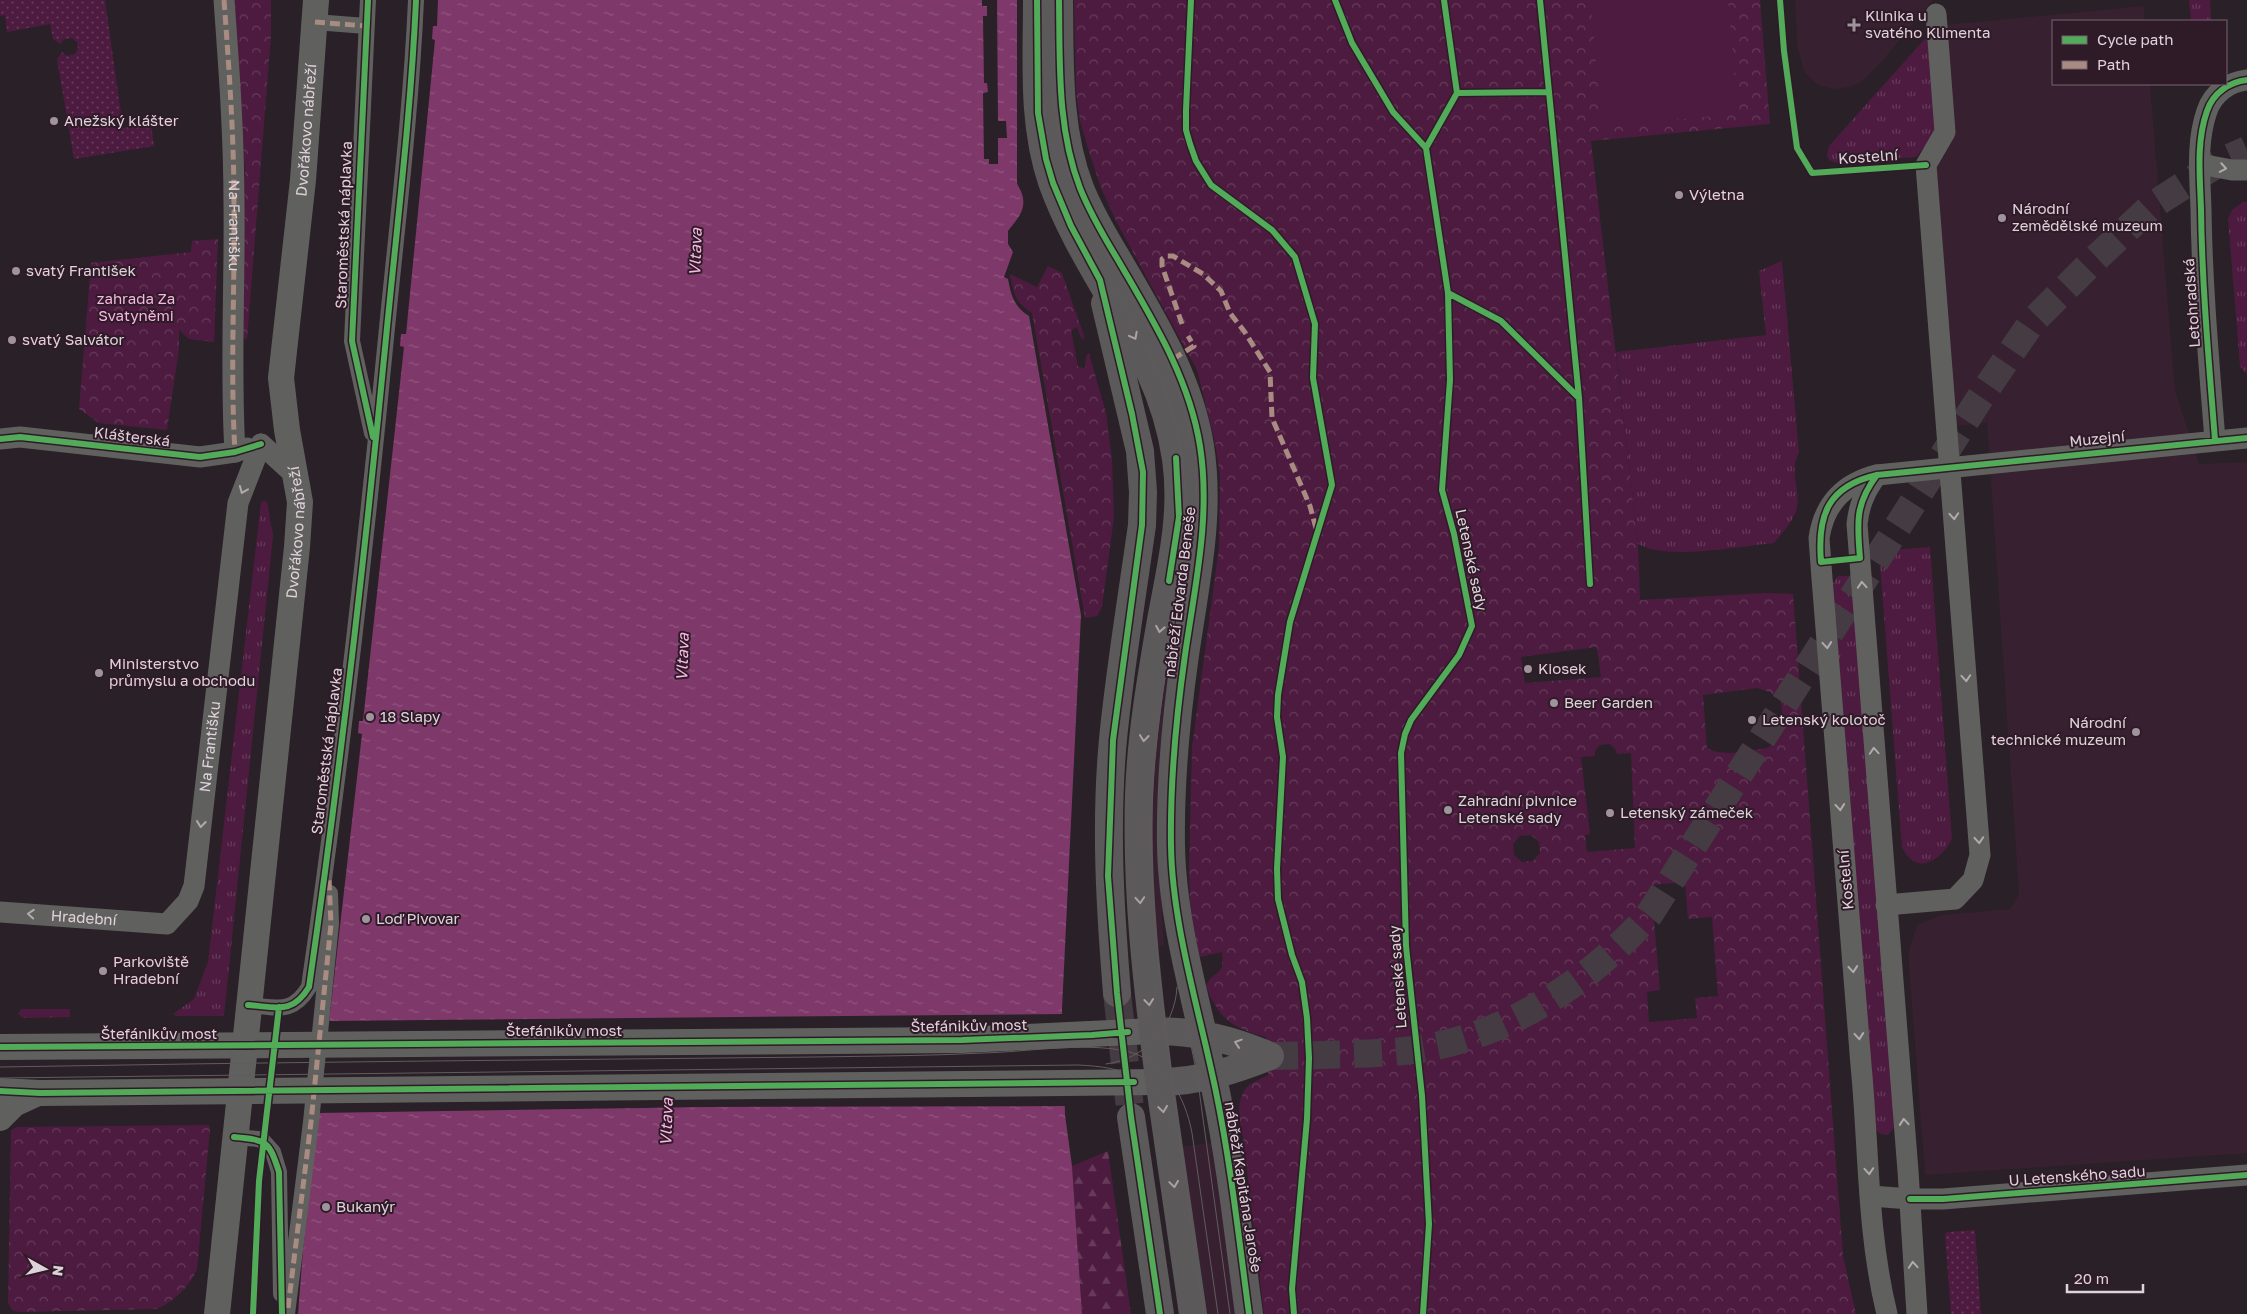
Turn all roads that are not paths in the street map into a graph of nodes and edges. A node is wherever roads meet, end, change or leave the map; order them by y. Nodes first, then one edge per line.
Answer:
1 (224, 0) edge
2 (368, 0) edge
3 (416, 0) edge
4 (1037, 0) edge
5 (1059, 0) edge
6 (316, 11) edge
7 (1936, 14) dead end
8 (366, 26) junction
9 (2247, 80) edge
10 (2200, 164) junction
11 (2247, 170) edge
12 (1100, 280) junction
13 (287, 430) junction
14 (2247, 438) edge
15 (0, 439) edge
16 (2215, 440) junction
17 (261, 444) junction
18 (376, 448) junction
19 (234, 452) junction
20 (1950, 468) junction
21 (295, 475) junction
22 (1878, 475) junction
23 (328, 850) junction
24 (1886, 904) junction
25 (0, 912) edge
26 (167, 924) joint
27 (1117, 993) tunnel mouth
28 (248, 1005) junction
29 (1141, 1032) junction
30 (1204, 1035) junction
31 (0, 1047) edge
32 (1212, 1075) junction
33 (1147, 1082) junction
34 (0, 1091) edge
35 (40, 1093) junction
36 (1132, 1117) tunnel mouth
37 (0, 1118) edge
38 (234, 1137) junction
39 (2247, 1175) edge
40 (1871, 1196) junction
41 (1910, 1199) junction
42 (217, 1314) edge
43 (282, 1314) edge
44 (287, 1314) edge
45 (1160, 1314) edge
46 (1193, 1314) edge
47 (1249, 1314) edge
48 (1887, 1314) edge
49 (1917, 1314) edge

1 - 19 street, Na Františku
2 - 8 street, Staroměstská náplavka
3 - 18 street, Staroměstská náplavka
4 - 12 main road, nábřeží Edvarda Beneše
5 - 30 main road, nábřeží Edvarda Beneše
6 - 8 street
6 - 13 street, Dvořákovo nábřeží
7 - 20 street
8 - 18 street, Staroměstská náplavka
9 - 10 street, Letohradská
10 -> 11 street
10 - 16 street, Letohradská
12 - 27 main road
12 -> 29 main road, nábřeží Edvarda Beneše
13 - 17 street, Klášterská
13 - 21 street, Dvořákovo nábřeží
14 - 16 street, Muzejní
15 - 19 street, Klášterská
16 - 20 street, Muzejní
17 - 19 street, Klášterská
17 - 21 street
17 -> 26 street, Na Františku
18 - 23 street, Staroměstská náplavka
20 - 22 street, Kostelní
20 -> 24 street
21 - 28 street, Dvořákovo nábřeží
24 -> 22 street
22 -> 40 street, Kostelní
23 - 28 street, Staroměstská náplavka
23 - 44 street, Staroměstská náplavka
41 -> 24 street
26 -> 25 street, Hradební
28 - 38 street, Dvořákovo nábřeží
29 - 30 main road
29 - 31 street, Štefánikův most
29 - 33 main road
30 - 32 main road, nábřeží Kapitána Jaroše
32 -> 30 main road
32 - 33 main road
32 - 47 main road, nábřeží Kapitána Jaroše
33 - 35 street
33 -> 46 main road
34 - 35 street
35 - 37 street
36 - 45 main road
38 - 42 street, Dvořákovo nábřeží
38 - 43 street
39 - 41 street, U Letenského sadu
40 - 41 street, U Letenského sadu
40 - 48 street, Kostelní
49 -> 41 street

